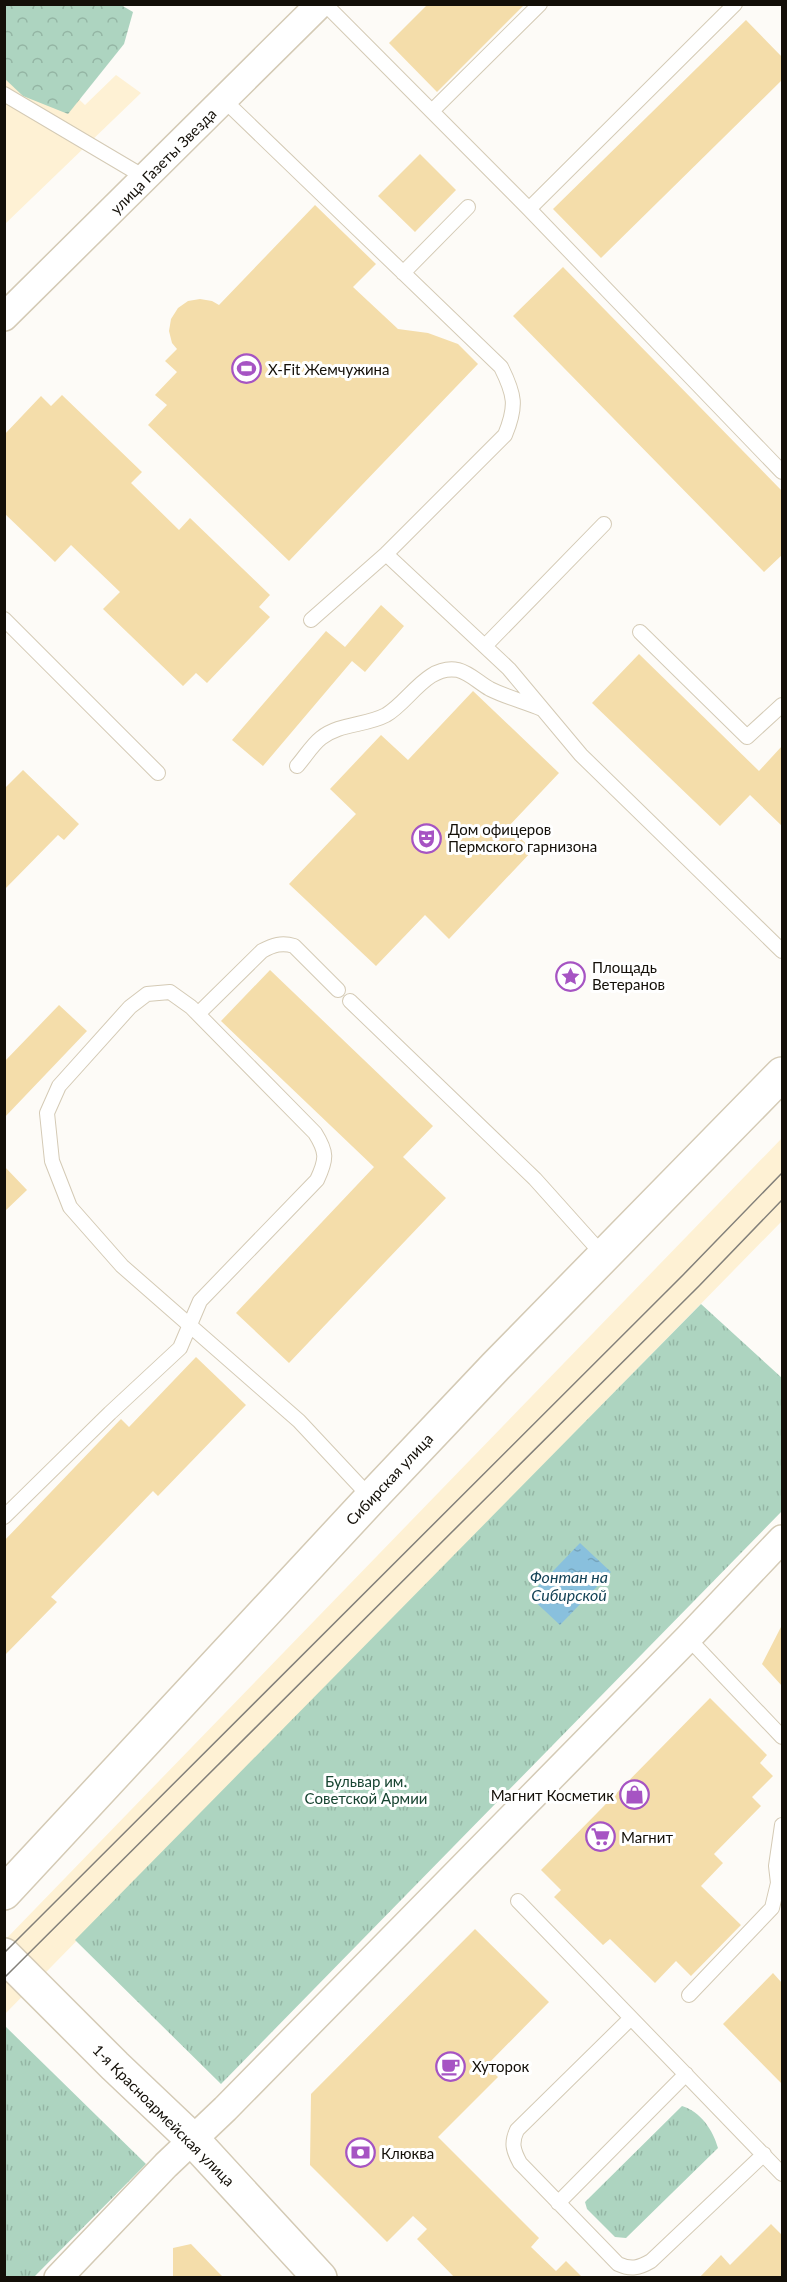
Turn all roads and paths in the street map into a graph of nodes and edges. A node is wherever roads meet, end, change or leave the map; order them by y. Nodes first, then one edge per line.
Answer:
1 (320, 4) edge
2 (325, 4) edge
3 (540, 4) edge
4 (735, 4) edge
5 (4, 94) edge
6 (224, 100) junction
7 (432, 111) junction
8 (146, 177) junction
9 (468, 207) dead end
10 (529, 209) junction
11 (403, 273) junction
12 (4, 317) edge
13 (783, 472) edge
14 (604, 524) dead end
15 (386, 554) junction
16 (4, 619) edge
17 (311, 620) dead end
18 (640, 632) dead end
19 (485, 646) junction
20 (783, 705) edge
21 (543, 710) junction
22 (297, 766) dead end
23 (158, 773) dead end
24 (783, 951) edge
25 (338, 990) dead end
26 (350, 1001) dead end
27 (198, 1014) junction
28 (783, 1074) edge
29 (604, 1256) junction
30 (190, 1326) junction
31 (371, 1498) junction
32 (4, 1516) edge
33 (783, 1539) edge
34 (688, 1638) junction
35 (783, 1737) edge
36 (783, 1825) edge
37 (4, 1893) edge
38 (518, 1901) dead end
39 (4, 1955) edge
40 (689, 1995) dead end
41 (631, 2018) junction
42 (686, 2074) junction
43 (193, 2140) junction
44 (764, 2154) junction
45 (783, 2174) edge
46 (558, 2203) junction
47 (58, 2277) edge
48 (320, 2277) edge

1 - 6 street, улица Газеты Звезда
2 - 7 lane
3 - 7 lane
4 - 10 lane
5 - 8 lane
6 - 8 street, улица Газеты Звезда
6 - 11 lane
7 - 10 lane
8 - 12 street, улица Газеты Звезда
9 - 11 lane
10 - 13 lane
11 - 15 lane
14 - 19 lane
15 - 17 lane
15 - 19 lane
16 - 23 lane
18 - 20 lane
19 - 21 lane
21 - 22 lane
21 - 24 lane
25 - 27 lane
26 - 29 lane
27 - 30 lane
27 - 30 lane
28 - 29 main road, Сибирская улица
29 - 31 main road, Сибирская улица
30 - 31 lane
30 - 32 lane
31 - 37 main road, Сибирская улица
33 - 34 street
34 - 35 lane
34 - 43 street
36 - 40 lane
38 - 41 lane
39 - 43 main road, 1-я Красноармейская улица
41 - 42 lane
41 - 46 lane
42 - 44 lane
42 - 46 lane
43 - 47 street
43 - 48 main road, 1-я Красноармейская улица
44 - 45 lane
44 - 46 lane

